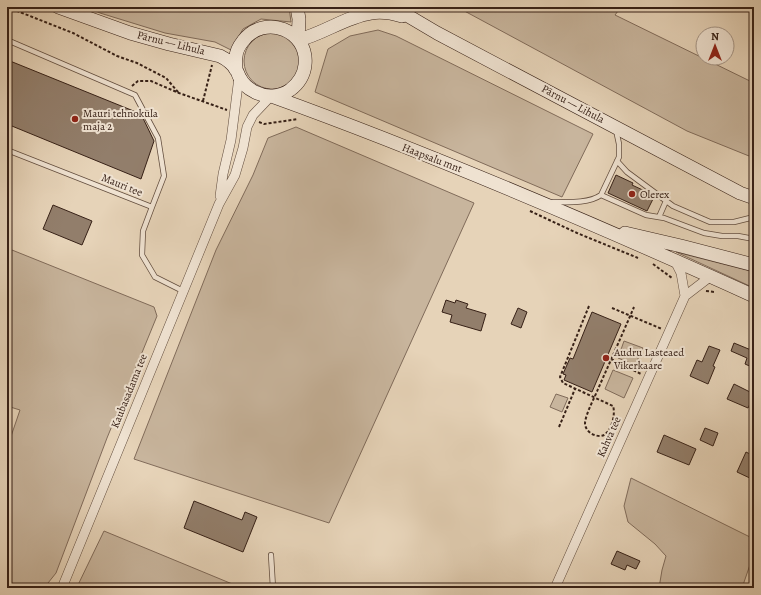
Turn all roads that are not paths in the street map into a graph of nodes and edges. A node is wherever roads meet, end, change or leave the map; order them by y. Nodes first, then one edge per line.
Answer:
1 (58, 7) edge
2 (297, 7) edge
3 (393, 7) edge
4 (415, 20) junction
5 (298, 40) junction
6 (8, 42) edge
7 (238, 73) junction
8 (271, 96) junction
9 (615, 127) junction
10 (7, 150) edge
11 (617, 161) junction
12 (601, 195) junction
13 (754, 198) edge
14 (538, 201) junction
15 (666, 201) junction
16 (219, 204) junction
17 (152, 207) junction
18 (659, 217) junction
19 (754, 217) edge
20 (592, 225) junction
21 (754, 239) edge
22 (675, 261) junction
23 (754, 265) edge
24 (711, 276) junction
25 (183, 291) junction
26 (685, 296) junction
27 (754, 296) edge
28 (271, 555) dead end
29 (62, 588) edge
30 (273, 588) edge
31 (555, 588) edge

1 - 7 main road, Pärnu — Lihula
2 - 5 main road
3 - 4 main road, Pärnu — Lihula
4 - 5 main road
4 - 9 main road, Pärnu — Lihula
5 - 7 main road
5 - 8 main road
6 - 17 lane
7 - 8 main road, Pärnu — Lihula
7 - 16 street, Kaubasadama tee
8 - 14 main road, Haapsalu mnt
8 - 16 street, Kaubasadama tee
9 - 11 lane
9 - 13 main road, Pärnu — Lihula
10 - 17 lane, Mauri tee
11 - 12 lane
11 - 15 lane
12 - 14 lane
12 - 18 lane
14 - 20 main road, Haapsalu mnt
15 - 18 lane
15 - 19 lane
16 - 25 street, Kaubasadama tee
17 - 25 lane, Mauri tee
18 - 21 lane
20 - 22 main road
20 - 23 main road
22 - 24 main road
22 - 26 street
24 - 26 street, Kahva tee
24 - 27 main road
25 - 29 street, Kaubasadama tee
26 - 31 street, Kahva tee
28 - 30 lane

